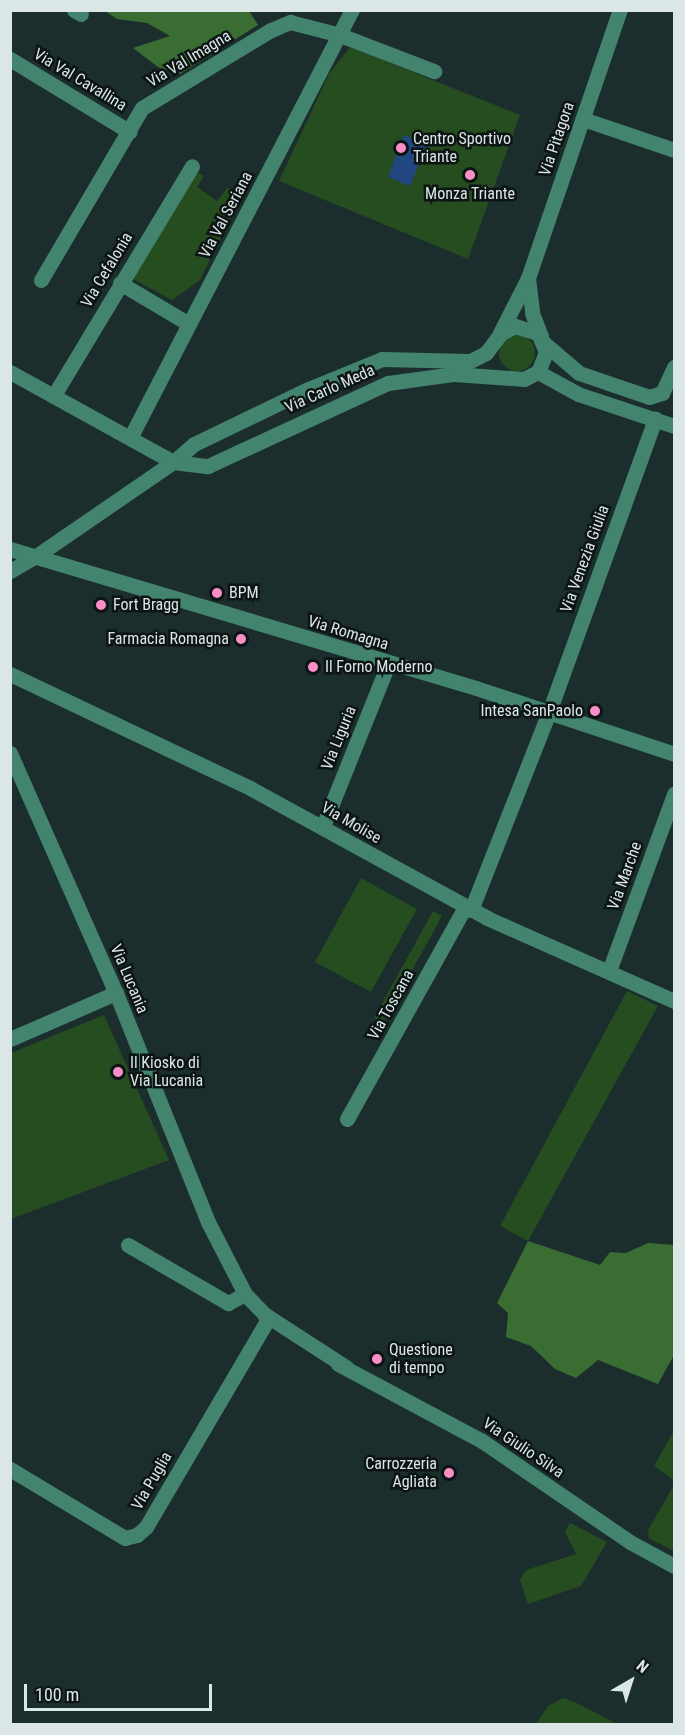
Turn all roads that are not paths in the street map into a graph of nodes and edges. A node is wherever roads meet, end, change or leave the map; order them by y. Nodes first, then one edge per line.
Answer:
1 (352, 10) edge
2 (620, 10) edge
3 (340, 35) junction
4 (10, 59) edge
5 (434, 70) dead end
6 (583, 119) junction
7 (130, 132) junction
8 (675, 150) edge
9 (192, 165) dead end
10 (528, 278) junction
11 (41, 280) dead end
12 (120, 283) junction
13 (189, 324) junction
14 (497, 338) junction
15 (542, 340) junction
16 (675, 367) edge
17 (10, 372) edge
18 (538, 372) junction
19 (513, 378) junction
20 (573, 391) junction
21 (54, 394) junction
22 (655, 419) junction
23 (675, 426) edge
24 (131, 436) junction
25 (173, 462) junction
26 (10, 549) edge
27 (36, 556) junction
28 (10, 572) edge
29 (388, 664) junction
30 (10, 674) edge
31 (549, 712) junction
32 (10, 753) edge
33 (675, 754) edge
34 (675, 794) edge
35 (323, 826) junction
36 (468, 908) junction
37 (609, 971) junction
38 (116, 993) junction
39 (675, 1001) edge
40 (10, 1038) edge
41 (347, 1119) dead end
42 (128, 1245) dead end
43 (241, 1298) junction
44 (267, 1321) junction
45 (10, 1470) edge
46 (675, 1566) edge

1 - 3 street, Via Val Seriana
2 - 6 street, Via Pitagora
3 - 5 street, Via Val Imagna
3 - 7 street, Via Val Imagna
3 - 13 street, Via Val Seriana
4 - 7 street, Via Val Cavallina
6 - 8 street
6 - 10 street, Via Pitagora
7 - 11 street, Via Val Imagna
9 - 12 street, Via Cefalonia
10 - 14 street, Via Pitagora
10 - 15 street, Via Pitagora
12 - 13 street
12 - 21 street, Via Cefalonia
13 - 24 street, Via Val Seriana
14 - 15 street, Via Carlo Meda
14 - 19 street
14 - 25 street, Via Carlo Meda
15 - 16 street
15 - 18 street
17 - 21 street, Via Carlo Meda
18 - 19 street, Via Carlo Meda
18 - 20 street, Via Carlo Meda
19 - 20 street, Via Carlo Meda
19 - 25 street, Via Carlo Meda
20 - 22 street, Via Carlo Meda
21 - 24 street, Via Carlo Meda
22 - 23 street, Via Carlo Meda
22 - 31 street, Via Venezia Giulia
24 - 25 street, Via Carlo Meda
25 - 27 street, Via Carlo Meda
26 - 27 street, Via Romagna
27 - 28 street, Via Carlo Meda
27 - 29 street, Via Romagna
29 - 31 street, Via Romagna
29 - 35 street, Via Liguria
30 - 35 street, Via Molise
31 - 33 street, Via Romagna
31 - 36 street, Via Toscana
32 - 38 street, Via Lucania
34 - 37 street, Via Marche
35 - 36 street, Via Molise
36 - 37 street, Via Molise
36 - 41 street, Via Toscana
37 - 39 street, Via Molise
38 - 40 street
38 - 43 street, Via Lucania
42 - 43 street, Via Giulio Silva
43 - 44 street, Via Giulio Silva
44 - 45 street, Via Puglia
44 - 46 street, Via Giulio Silva

